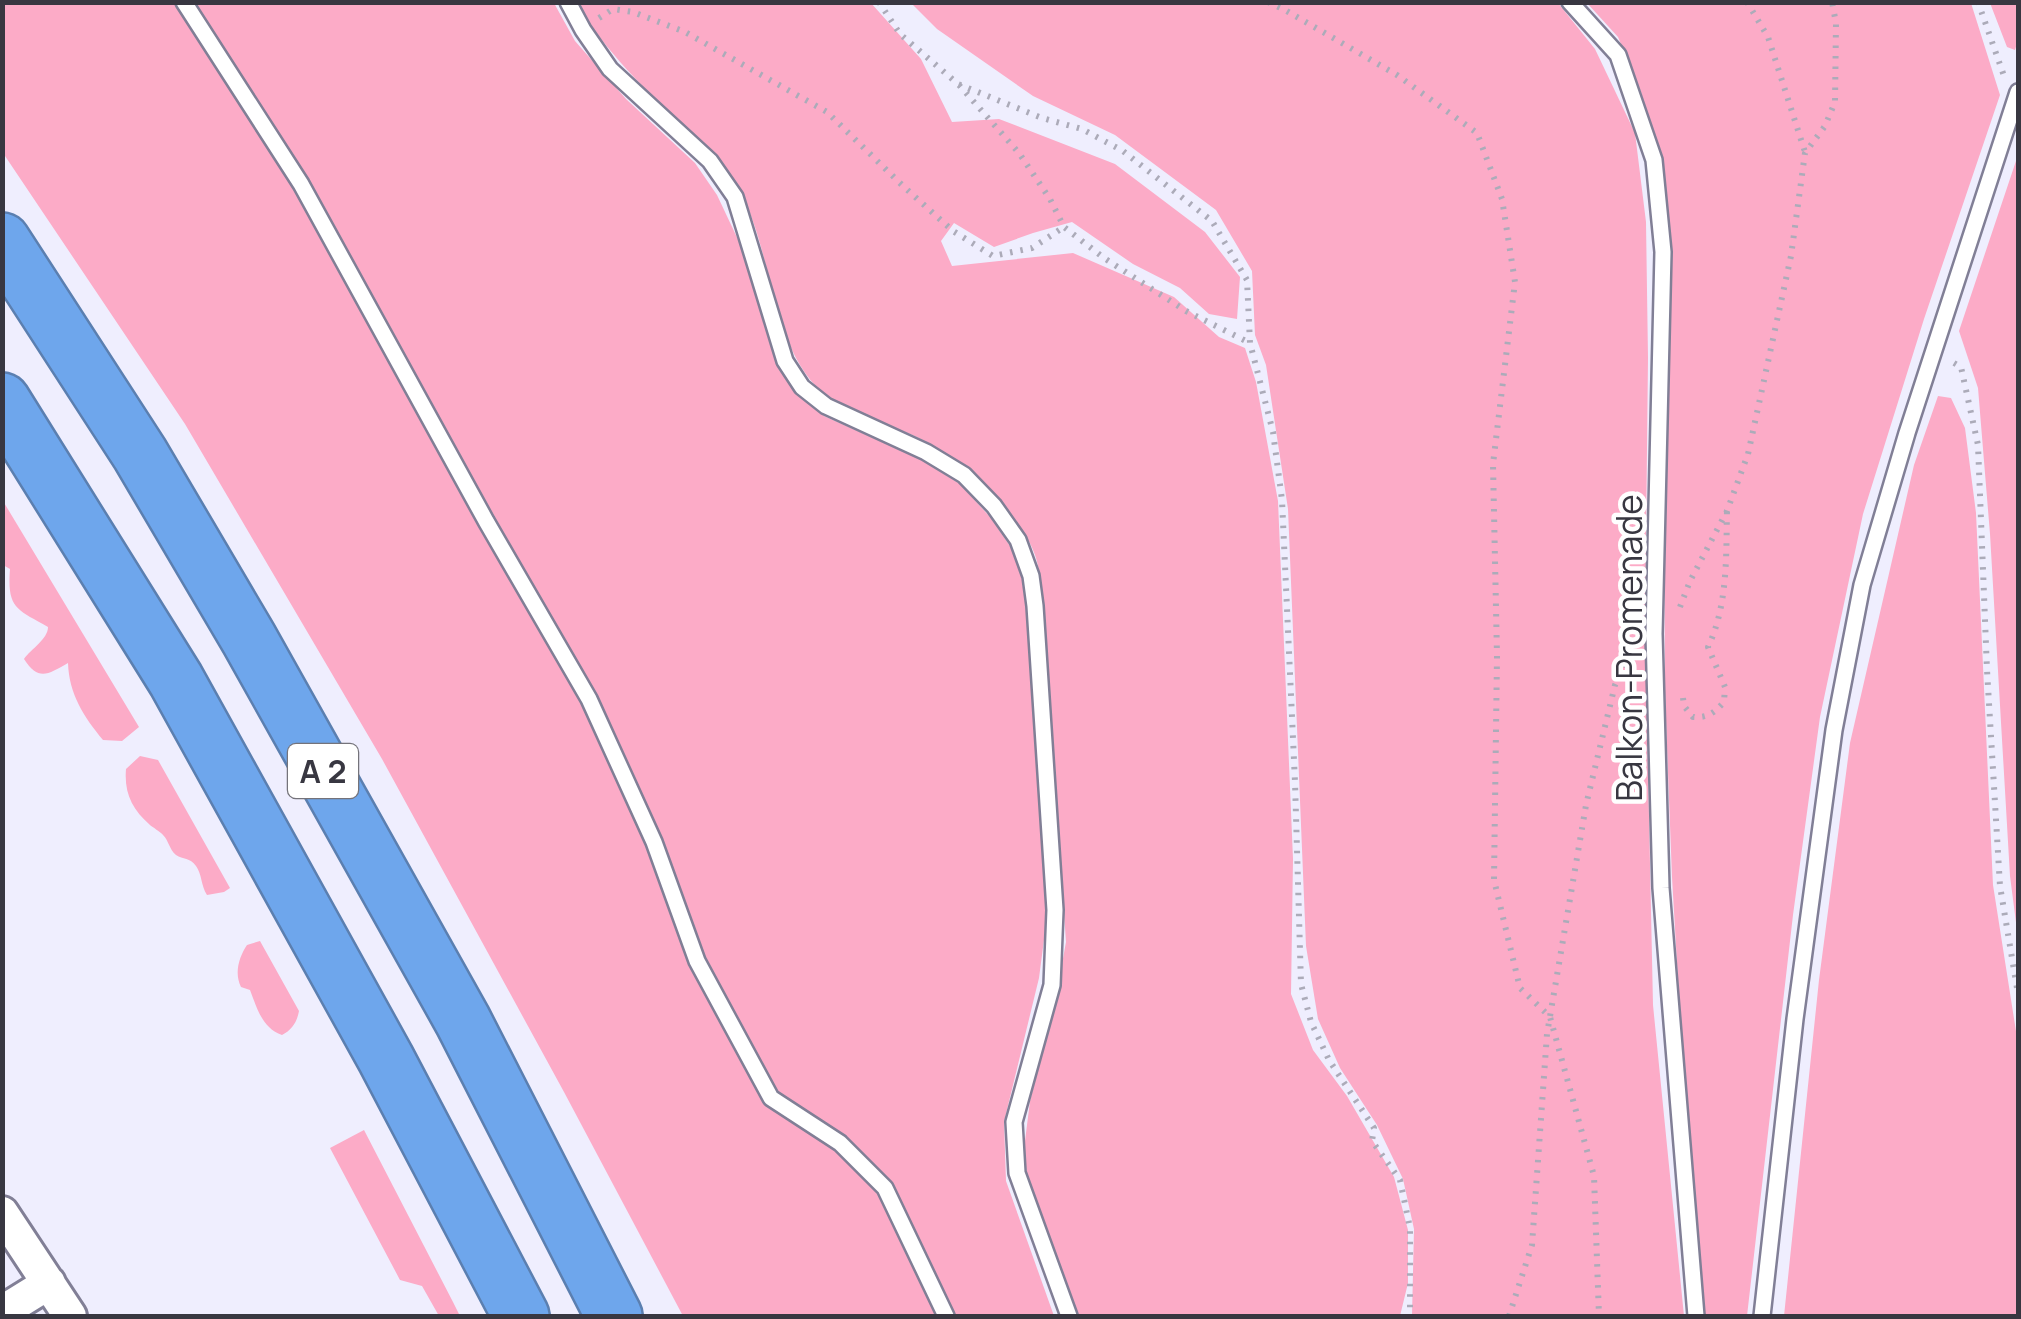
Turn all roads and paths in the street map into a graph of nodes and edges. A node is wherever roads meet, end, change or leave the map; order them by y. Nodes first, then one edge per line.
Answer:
1 (184, 2) edge
2 (568, 2) edge
3 (879, 2) edge
4 (1268, 2) edge
5 (1570, 2) edge
6 (1747, 2) edge
7 (1832, 2) edge
8 (1978, 2) edge
9 (583, 30) junction
10 (958, 84) junction
11 (2016, 99) edge
12 (1806, 153) junction
13 (1064, 227) junction
14 (2, 241) edge
15 (1250, 343) junction
16 (1934, 350) junction
17 (2, 402) edge
18 (1727, 511) junction
19 (1654, 634) junction
20 (1681, 689) dead end
21 (2018, 994) edge
22 (1550, 1018) junction
23 (2, 1213) edge
24 (49, 1284) junction
25 (2, 1312) edge
26 (70, 1316) edge
27 (521, 1316) edge
28 (614, 1316) edge
29 (946, 1316) edge
30 (1070, 1316) edge
31 (1410, 1316) edge
32 (1509, 1316) edge
33 (1599, 1316) edge
34 (1696, 1316) edge
35 (1762, 1316) edge

1 - 29 lane
2 - 9 lane
3 - 10 path
4 - 22 path
5 - 19 lane, Balkon-Promenade
6 - 12 path
7 - 12 path
8 - 11 path
9 - 13 path
9 - 30 lane
10 - 13 path
10 - 15 path
11 - 16 lane
12 - 18 path
13 - 15 path
14 - 28 highway, A 2
15 - 31 path
16 - 21 path
16 - 35 lane
17 - 27 highway, A 2
18 - 19 path
18 - 20 path
19 - 22 path
19 - 34 lane, Balkon-Promenade
22 - 32 path
22 - 33 path
23 - 24 street
24 - 25 street
24 - 26 street

